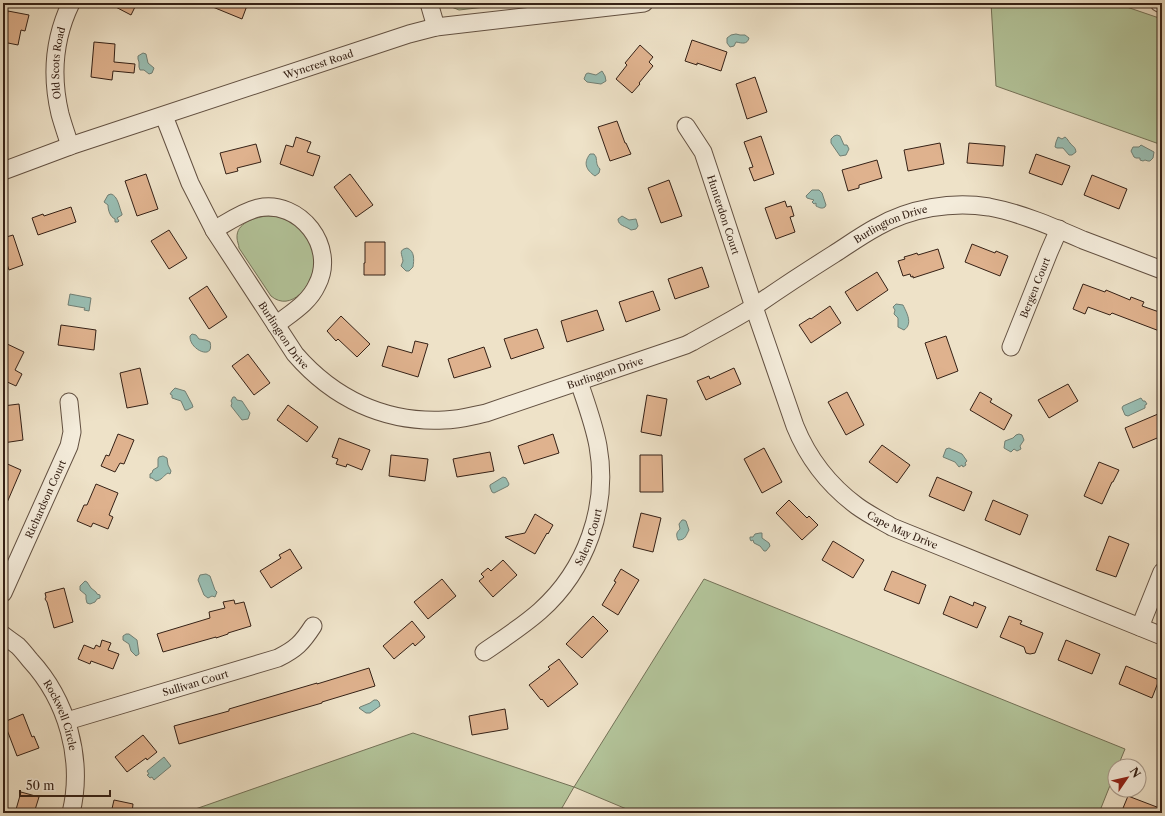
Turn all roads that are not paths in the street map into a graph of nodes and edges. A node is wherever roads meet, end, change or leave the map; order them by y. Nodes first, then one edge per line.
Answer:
1 (70, 3) edge
2 (429, 3) edge
3 (644, 3) edge
4 (1159, 3) edge
5 (1162, 4) edge
6 (436, 27) junction
7 (164, 116) junction
8 (686, 126) dead end
9 (70, 146) junction
10 (3, 171) edge
11 (1059, 229) junction
12 (214, 230) junction
13 (1162, 270) edge
14 (754, 307) junction
15 (276, 325) junction
16 (1011, 347) dead end
17 (579, 382) junction
18 (69, 402) dead end
19 (1162, 572) edge
20 (3, 593) edge
21 (313, 626) dead end
22 (1140, 627) junction
23 (3, 635) edge
24 (1162, 636) edge
25 (484, 652) dead end
26 (67, 721) junction
27 (71, 813) edge

1 - 9 street, Old Scots Road
2 - 6 street
3 - 6 street, Wyncrest Road
4 - 5 street
6 - 7 street, Wyncrest Road
7 - 9 street, Wyncrest Road
7 - 12 street, Burlington Drive
8 - 14 street, Hunterdon Court
9 - 10 street, Wyncrest Road
11 - 13 street, Burlington Drive
11 - 14 street, Burlington Drive
11 - 16 street, Bergen Court
12 - 15 street, Burlington Drive
12 - 15 street
14 - 17 street, Burlington Drive
14 - 22 street, Cape May Drive
15 - 17 street, Burlington Drive
17 - 25 street, Salem Court
18 - 20 street, Richardson Court
19 - 22 street
21 - 26 street, Sullivan Court
22 - 24 street, Cape May Drive
23 - 26 street, Rockwell Circle
26 - 27 street, Rockwell Circle

